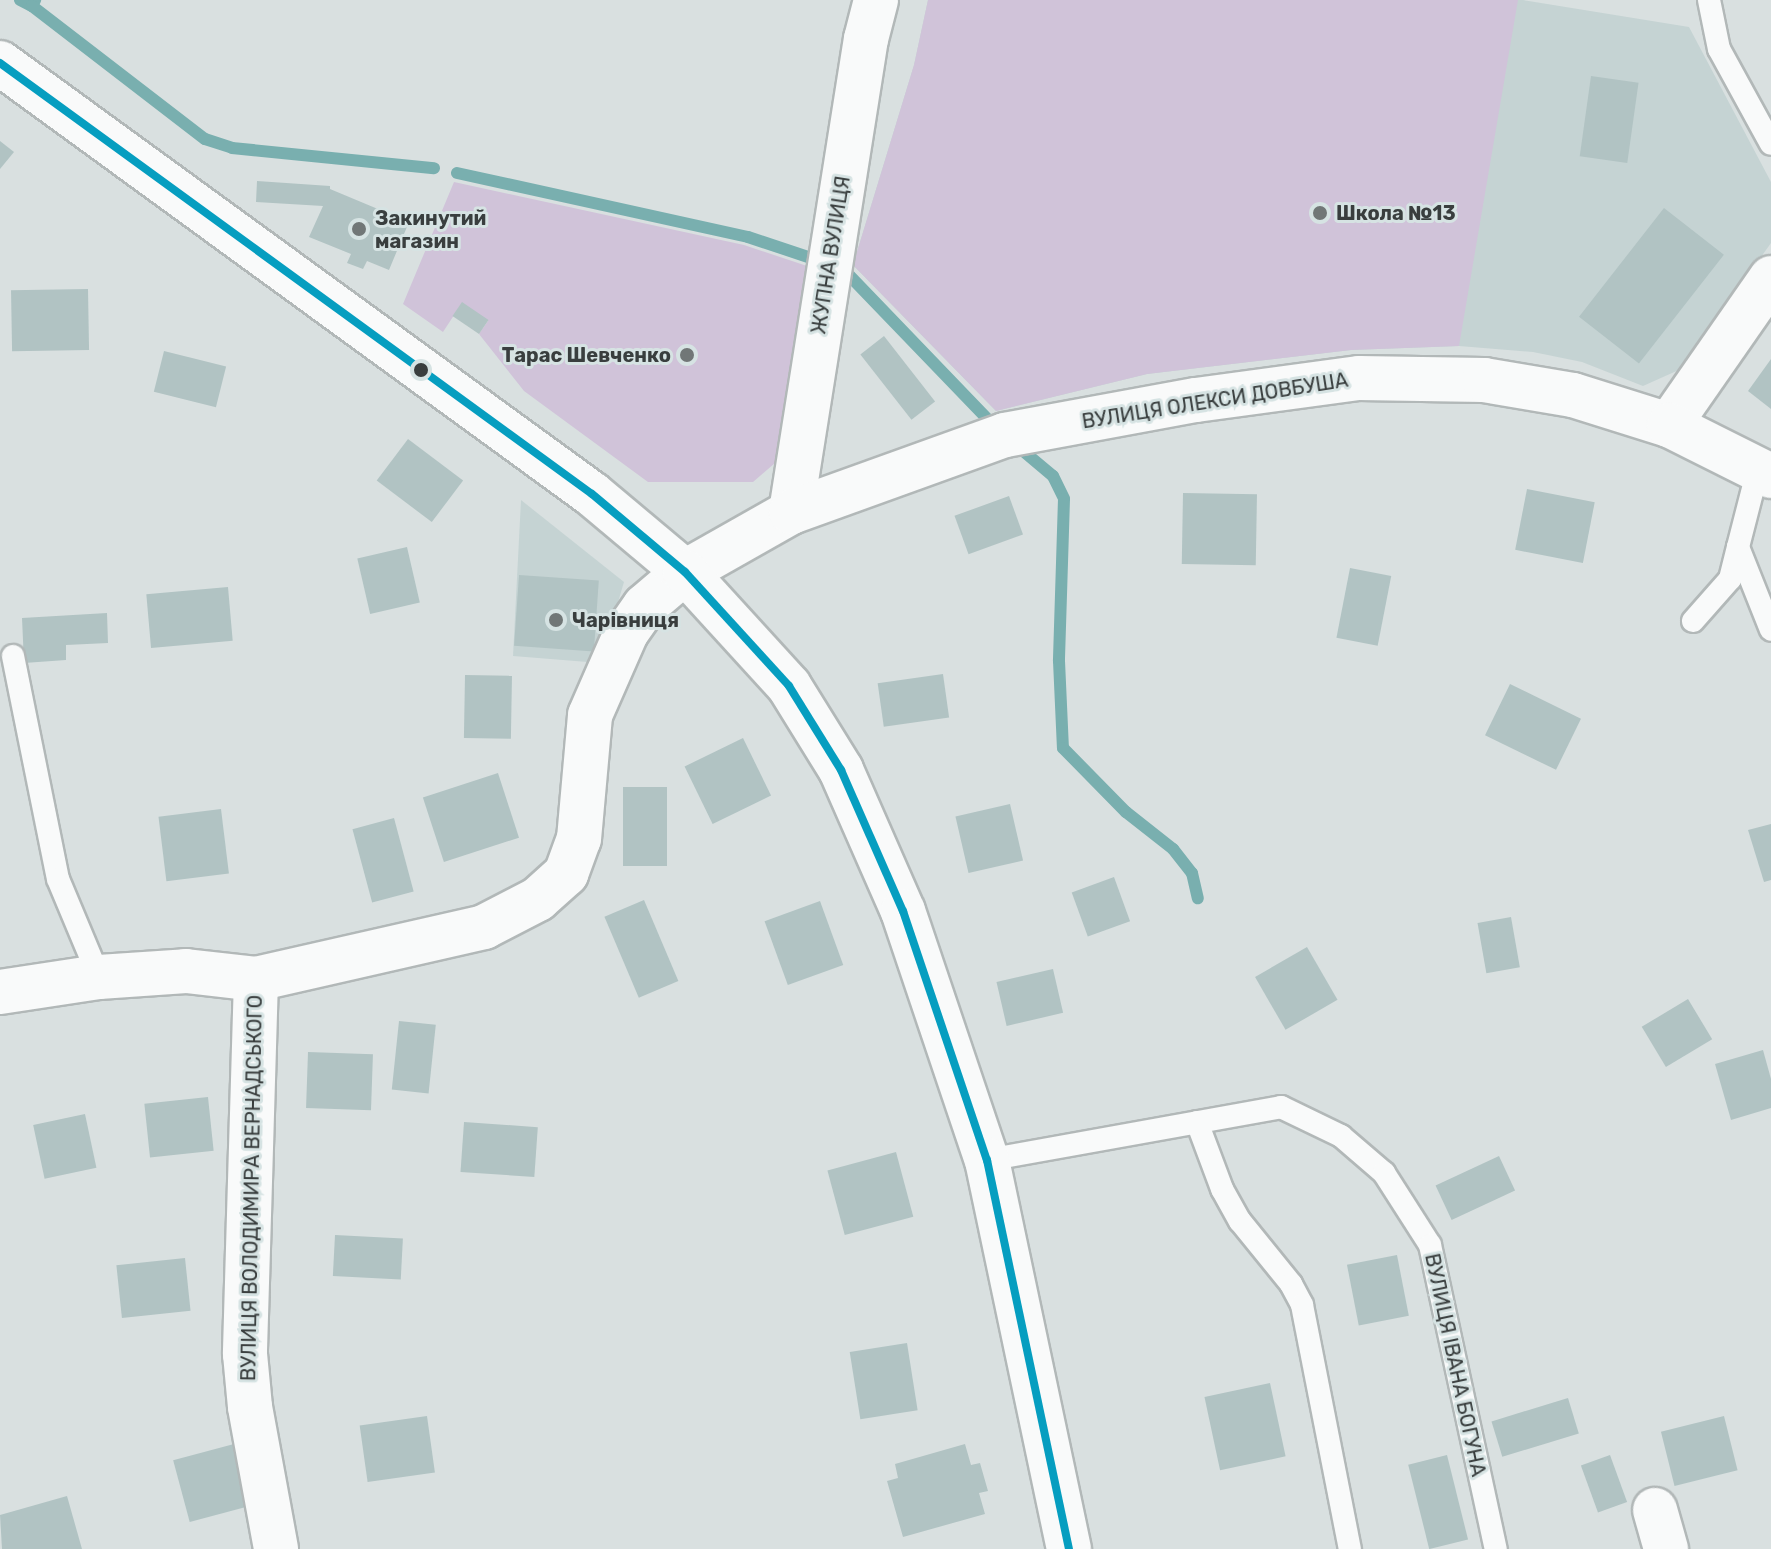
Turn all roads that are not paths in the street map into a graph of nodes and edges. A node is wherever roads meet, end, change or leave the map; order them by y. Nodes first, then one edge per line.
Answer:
1 (876, 0) edge
2 (1709, 0) edge
3 (0, 63) edge
4 (1771, 144) edge
5 (1771, 278) edge
6 (1669, 425) junction
7 (1765, 473) edge
8 (791, 512) junction
9 (1738, 547) junction
10 (685, 572) junction
11 (1693, 621) dead end
12 (1771, 630) edge
13 (13, 656) dead end
14 (99, 977) junction
15 (256, 979) junction
16 (0, 992) edge
17 (1197, 1122) junction
18 (987, 1160) junction
19 (265, 1546) edge
20 (1069, 1549) edge
21 (1350, 1549) edge
22 (1496, 1549) edge

1 - 8 street, ЖУПНА ВУЛИЦЯ
2 - 4 lane
3 - 10 street
5 - 6 street
6 - 7 street, ВУЛИЦЯ ОЛЕКСИ ДОВБУША
6 - 8 street, ВУЛИЦЯ ОЛЕКСИ ДОВБУША
7 - 9 lane, ВУЛИЦЯ ОЛЕКСИ ДОВБУША
8 - 10 street, ВУЛИЦЯ ОЛЕКСИ ДОВБУША
9 - 11 lane, ВУЛИЦЯ ОЛЕКСИ ДОВБУША
9 - 12 lane
10 - 15 street, ВУЛИЦЯ ОЛЕКСИ ДОВБУША
10 - 18 street
13 - 14 lane
14 - 15 street, ВУЛИЦЯ ОЛЕКСИ ДОВБУША
14 - 16 street, ВУЛИЦЯ ОЛЕКСИ ДОВБУША
15 - 19 street, ВУЛИЦЯ ВОЛОДИМИРА ВЕРНАДСЬКОГО
17 - 18 lane
17 - 21 lane
17 - 22 lane, ВУЛИЦЯ ІВАНА БОГУНА
18 - 20 street

